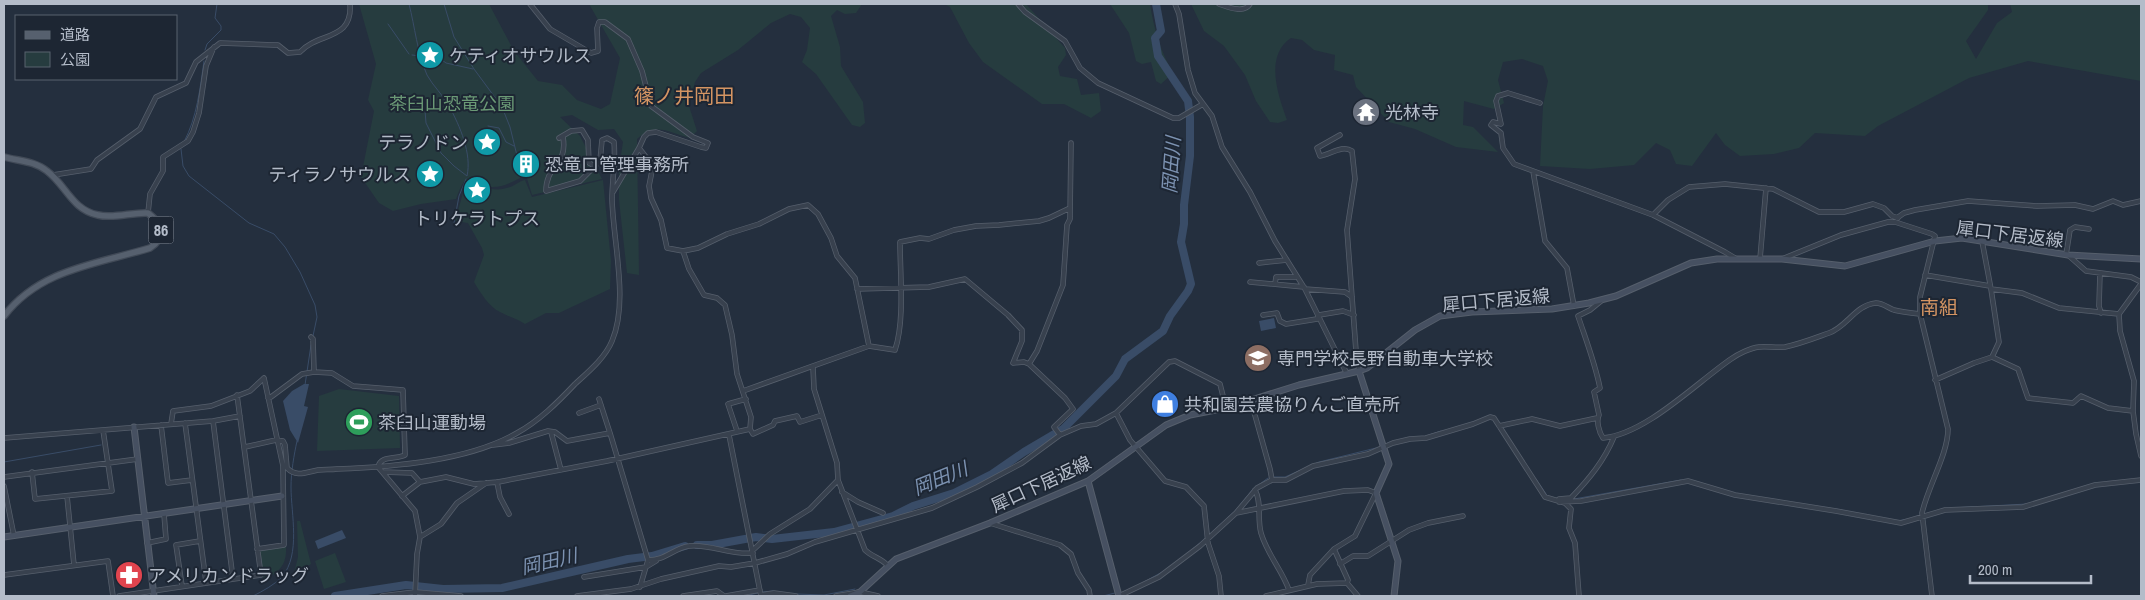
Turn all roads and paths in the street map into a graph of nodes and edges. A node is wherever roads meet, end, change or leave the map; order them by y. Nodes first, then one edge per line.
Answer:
1 (350, 4) edge
2 (530, 4) edge
3 (1018, 4) edge
4 (1175, 4) edge
5 (1219, 4) edge
6 (1250, 4) edge
7 (214, 47) junction
8 (1540, 103) dead end
9 (1203, 104) junction
10 (1340, 135) dead end
11 (1071, 143) dead end
12 (639, 148) junction
13 (4, 157) edge
14 (595, 166) junction
15 (1533, 170) junction
16 (52, 175) junction
17 (1766, 188) junction
18 (613, 192) junction
19 (2141, 201) edge
20 (1070, 208) junction
21 (148, 213) junction
22 (1653, 215) junction
23 (1898, 218) junction
24 (1895, 222) junction
25 (2089, 229) dead end
26 (1934, 241) junction
27 (1982, 241) junction
28 (683, 251) junction
29 (2067, 255) junction
30 (1782, 258) junction
31 (1735, 259) junction
32 (1760, 259) junction
33 (2141, 259) edge
34 (1288, 260) junction
35 (1259, 263) dead end
36 (2100, 273) junction
37 (1925, 275) junction
38 (1298, 277) junction
39 (1250, 282) dead end
40 (2141, 283) edge
41 (1275, 284) junction
42 (901, 287) junction
43 (1304, 288) junction
44 (1991, 288) junction
45 (857, 289) junction
46 (1352, 297) junction
47 (1601, 301) junction
48 (1574, 306) junction
49 (2101, 313) junction
50 (1263, 314) dead end
51 (1920, 314) junction
52 (2119, 314) junction
53 (1318, 315) junction
54 (1354, 315) junction
55 (4, 316) edge
56 (312, 338) dead end
57 (869, 346) junction
58 (1992, 357) junction
59 (1030, 364) junction
60 (813, 367) junction
61 (1359, 371) junction
62 (310, 372) junction
63 (1347, 374) junction
64 (1935, 380) junction
65 (743, 391) junction
66 (236, 395) junction
67 (268, 398) junction
68 (599, 399) dead end
69 (746, 399) junction
70 (1251, 401) junction
71 (600, 405) junction
72 (1226, 408) junction
73 (2133, 411) junction
74 (579, 413) dead end
75 (1116, 413) junction
76 (822, 415) junction
77 (240, 416) junction
78 (1597, 418) junction
79 (213, 421) junction
80 (185, 423) junction
81 (171, 424) junction
82 (161, 425) junction
83 (1500, 425) junction
84 (134, 427) junction
85 (750, 429) junction
86 (103, 430) junction
87 (737, 431) junction
88 (551, 432) junction
89 (610, 433) junction
90 (729, 435) junction
91 (1060, 435) junction
92 (1614, 437) junction
93 (4, 438) edge
94 (276, 440) junction
95 (245, 446) junction
96 (488, 446) junction
97 (1135, 447) junction
98 (1385, 447) junction
99 (2141, 456) edge
100 (138, 459) junction
101 (617, 459) junction
102 (108, 463) junction
103 (378, 468) junction
104 (561, 470) junction
105 (32, 472) junction
106 (383, 472) junction
107 (4, 477) edge
108 (192, 480) junction
109 (838, 480) junction
110 (1272, 480) junction
111 (2141, 480) edge
112 (1088, 481) junction
113 (420, 482) junction
114 (497, 482) junction
115 (486, 483) junction
116 (4, 486) edge
117 (1255, 490) junction
118 (842, 492) junction
119 (1376, 493) junction
120 (67, 496) junction
121 (282, 496) junction
122 (402, 496) junction
123 (5, 498) edge
124 (252, 501) junction
125 (1559, 502) junction
126 (225, 504) junction
127 (196, 508) junction
128 (1258, 509) junction
129 (883, 513) dead end
130 (1236, 513) junction
131 (164, 514) junction
132 (509, 514) dead end
133 (1923, 515) junction
134 (1463, 516) dead end
135 (145, 518) junction
136 (990, 523) junction
137 (71, 527) junction
138 (857, 530) junction
139 (14, 536) junction
140 (420, 537) junction
141 (4, 538) edge
142 (1209, 538) junction
143 (200, 541) junction
144 (1391, 541) junction
145 (146, 543) junction
146 (257, 549) junction
147 (1334, 549) junction
148 (753, 552) junction
149 (648, 560) junction
150 (658, 560) junction
151 (755, 563) junction
152 (1340, 564) junction
153 (74, 565) junction
154 (887, 565) junction
155 (646, 567) junction
156 (4, 575) edge
157 (584, 577) dead end
158 (233, 579) junction
159 (206, 582) junction
160 (1347, 583) junction
161 (1308, 585) junction
162 (182, 586) junction
163 (640, 587) junction
164 (631, 589) junction
165 (154, 590) junction
166 (1289, 590) junction
167 (860, 592) junction
168 (415, 593) edge
169 (761, 594) edge
170 (136, 595) edge
171 (1090, 595) edge
172 (113, 596) edge
173 (119, 596) edge
174 (154, 596) edge
175 (382, 596) edge
176 (461, 596) edge
177 (577, 596) edge
178 (632, 596) edge
179 (684, 596) edge
180 (725, 596) edge
181 (796, 596) edge
182 (836, 596) edge
183 (850, 596) edge
184 (878, 596) edge
185 (1119, 596) edge
186 (1221, 596) edge
187 (1266, 596) edge
188 (1358, 596) edge
189 (1394, 596) edge
190 (1580, 596) edge
191 (1932, 596) edge

1 - 7 street
2 - 12 street
3 - 9 street
4 - 9 street
5 - 6 street
7 - 16 street
7 - 21 street
8 - 15 street
9 - 34 street
10 - 46 street
11 - 20 street
12 - 18 street
12 - 28 street
13 - 16 main road, 86
14 - 14 street
14 - 18 street
15 - 22 street
15 - 48 street
16 - 21 main road, 86
17 - 22 street
17 - 23 street
17 - 32 street
18 - 96 street
19 - 23 street
20 - 42 street
20 - 59 street
21 - 55 main road, 86
22 - 31 street
23 - 24 street
24 - 26 street
24 - 30 street
25 - 29 street
26 - 27 main road, 犀口下居返線
26 - 30 main road, 犀口下居返線
26 - 37 street
27 - 29 main road, 犀口下居返線
27 - 44 street
28 - 45 street
28 - 65 street
29 - 33 main road, 犀口下居返線
29 - 36 street
30 - 32 main road, 犀口下居返線
31 - 32 main road, 犀口下居返線
31 - 47 main road, 犀口下居返線
34 - 35 street
34 - 38 street
36 - 40 street
36 - 49 street
37 - 44 street
37 - 51 street
38 - 41 street
38 - 43 street
39 - 41 street
40 - 52 street
41 - 43 street
42 - 45 street
42 - 57 street
42 - 59 street
43 - 46 street
43 - 53 street
44 - 49 street
44 - 58 street
45 - 57 street
46 - 54 street
47 - 48 main road, 犀口下居返線
47 - 78 street
48 - 61 main road, 犀口下居返線
49 - 52 street
50 - 53 street
51 - 64 street
51 - 92 street
52 - 73 street
53 - 54 street
53 - 63 street
54 - 61 street
56 - 62 street
57 - 60 street
58 - 64 street
58 - 73 street
59 - 91 street
60 - 65 street
60 - 76 street
61 - 63 main road, 犀口下居返線
61 - 98 main road
62 - 67 street
62 - 103 street
63 - 70 main road, 犀口下居返線
64 - 133 street
65 - 69 street
66 - 67 street
66 - 77 street
66 - 81 street
67 - 94 street
68 - 71 street
69 - 85 street
69 - 87 street
70 - 72 main road, 犀口下居返線
70 - 110 street
71 - 74 street
71 - 89 street
72 - 75 street
72 - 97 main road, 犀口下居返線
73 - 99 street
75 - 91 street
75 - 97 street
76 - 85 street
76 - 109 street
77 - 79 street
77 - 95 street
78 - 83 street
78 - 92 street
79 - 80 street
79 - 126 street
80 - 81 street
80 - 108 street
81 - 82 street
82 - 84 street
82 - 108 street
83 - 98 street
83 - 125 street
84 - 86 street
84 - 100 main road
85 - 87 street
86 - 93 street
86 - 102 street
87 - 90 street
88 - 89 street
88 - 96 street
88 - 104 street
89 - 101 street
90 - 101 street
90 - 148 street
91 - 138 street
92 - 125 street
94 - 95 street
94 - 103 street
94 - 121 street
95 - 124 street
96 - 103 street
97 - 112 main road, 犀口下居返線
97 - 142 street
98 - 110 street
98 - 119 main road
100 - 102 street
100 - 135 main road
101 - 104 street
101 - 149 street
102 - 105 street
102 - 120 street
103 - 106 street
104 - 114 street
105 - 107 street
105 - 120 street
106 - 113 street
106 - 122 street
108 - 127 street
109 - 118 street
109 - 148 street
110 - 117 street
111 - 133 street
112 - 136 main road, 犀口下居返線
112 - 185 main road
113 - 115 street
113 - 122 street
114 - 115 street
114 - 132 street
115 - 140 street
116 - 123 street
117 - 128 street
117 - 130 street
118 - 129 street
118 - 138 street
119 - 128 street
119 - 144 main road
119 - 147 street
120 - 137 street
121 - 124 main road
121 - 146 street
122 - 140 street
123 - 139 street
124 - 126 main road
124 - 146 street
125 - 133 street
125 - 190 street
126 - 127 main road
126 - 158 street
127 - 131 main road
127 - 143 street
128 - 130 street
128 - 166 street
130 - 142 street
131 - 135 main road
131 - 145 street
133 - 191 street
134 - 144 street
135 - 137 main road
135 - 145 main road
136 - 154 main road, 犀口下居返線
136 - 171 street
137 - 139 main road
137 - 153 street
138 - 151 street
138 - 154 street
139 - 141 main road
140 - 168 street
142 - 185 street
142 - 186 street
143 - 159 street
143 - 162 street
144 - 152 street
144 - 189 main road
145 - 165 main road
146 - 158 street
147 - 152 street
147 - 161 street
148 - 150 street
148 - 151 street
149 - 150 street
149 - 155 street
150 - 155 street
151 - 163 street
151 - 169 street
152 - 160 street
153 - 156 street
153 - 172 street
154 - 167 main road, 犀口下居返線
155 - 157 street
155 - 163 street
158 - 159 street
159 - 162 street
160 - 161 street
160 - 188 street
161 - 166 street
162 - 165 street
163 - 164 street
164 - 177 street
164 - 178 street
165 - 170 street
165 - 174 main road
166 - 187 street
167 - 182 street
167 - 183 main road, 犀口下居返線
167 - 184 street
168 - 175 street
168 - 176 street
169 - 180 street
169 - 181 street
170 - 173 street
179 - 180 street

